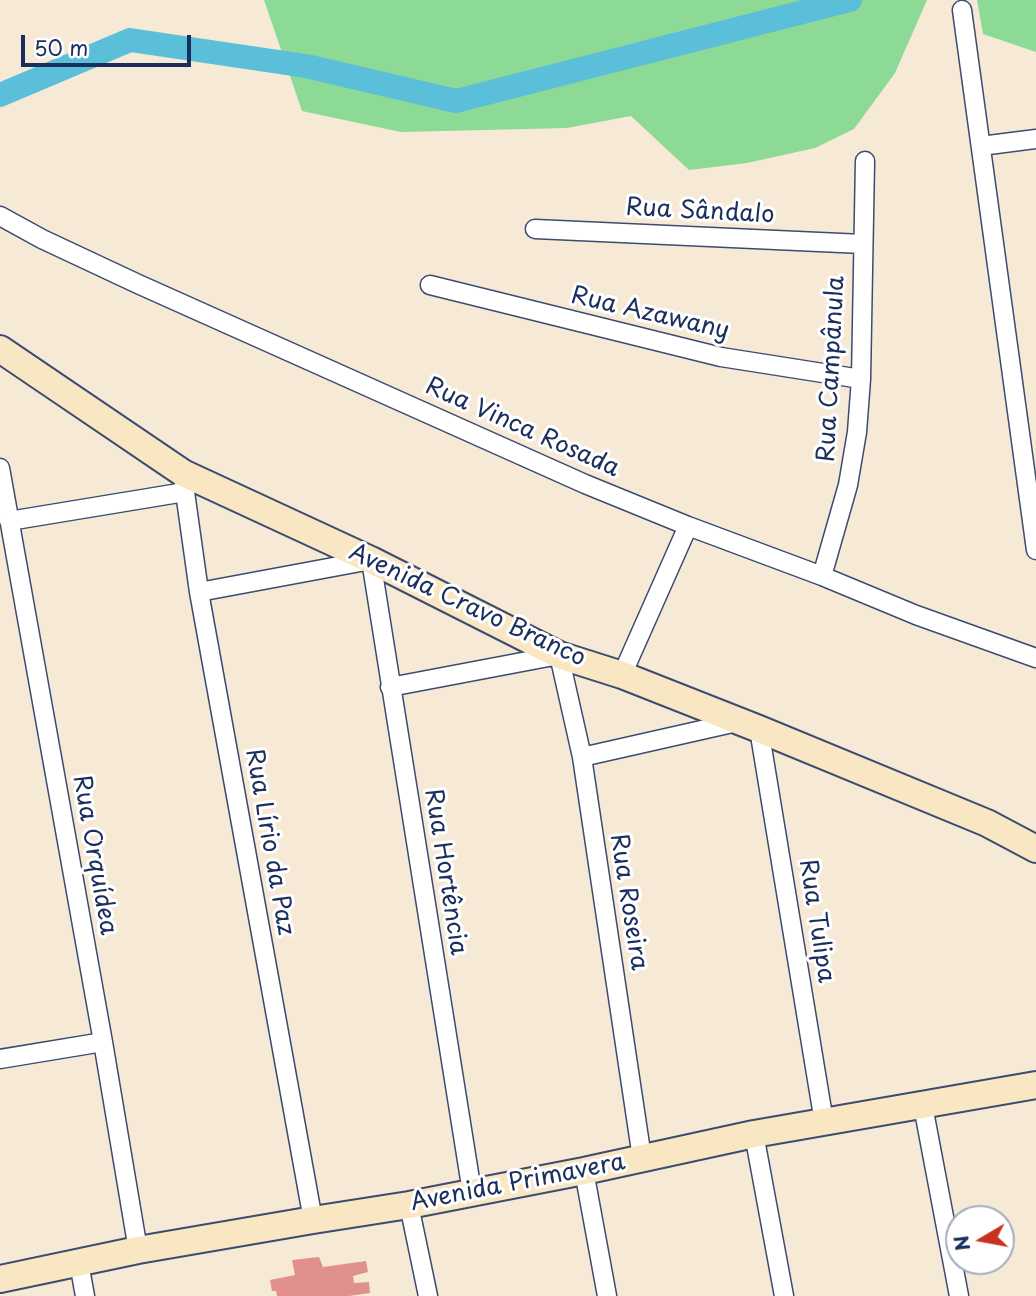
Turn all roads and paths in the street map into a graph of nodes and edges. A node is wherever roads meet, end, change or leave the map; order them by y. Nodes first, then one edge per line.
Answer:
1 (962, 10) dead end
2 (1036, 139) edge
3 (981, 146) junction
4 (865, 161) dead end
5 (0, 216) edge
6 (535, 229) dead end
7 (863, 244) junction
8 (430, 285) dead end
9 (0, 349) edge
10 (861, 379) junction
11 (0, 468) edge
12 (184, 482) junction
13 (9, 521) junction
14 (688, 526) junction
15 (1036, 550) edge
16 (371, 560) junction
17 (822, 576) junction
18 (199, 592) junction
19 (559, 655) junction
20 (1036, 658) edge
21 (622, 675) junction
22 (390, 687) junction
23 (748, 725) junction
24 (582, 757) junction
25 (1036, 849) edge
26 (103, 1042) junction
27 (0, 1059) edge
28 (1036, 1085) edge
29 (923, 1106) junction
30 (824, 1122) junction
31 (754, 1134) junction
32 (642, 1158) junction
33 (584, 1171) junction
34 (472, 1192) junction
35 (409, 1205) junction
36 (313, 1220) junction
37 (138, 1250) junction
38 (79, 1264) junction
39 (0, 1279) edge
40 (85, 1296) edge
41 (428, 1296) edge
42 (607, 1296) edge
43 (784, 1296) edge
44 (959, 1296) edge

1 - 3 street
2 - 3 street
3 - 15 street
4 - 7 street, Rua Campânula
5 - 14 street, Rua Vinca Rosada
6 - 7 street, Rua Sândalo
7 - 10 street, Rua Campânula
8 - 10 street, Rua Azawany
9 - 12 street, Avenida Cravo Branco
10 - 17 street, Rua Campânula
11 - 13 street, Rua Orquídea
12 - 13 street
12 - 16 street, Avenida Cravo Branco
12 - 18 street, Rua Lírio da Paz
13 - 26 street, Rua Orquídea
14 - 17 street, Rua Vinca Rosada
14 - 21 street
16 - 18 street
16 - 19 street, Avenida Cravo Branco
16 - 22 street, Rua Hortência
17 - 20 street, Rua Vinca Rosada
18 - 36 street, Rua Lírio da Paz
19 - 21 street, Avenida Cravo Branco
19 - 22 street
19 - 24 street, Rua Roseira
21 - 23 street, Avenida Cravo Branco
22 - 34 street, Rua Hortência
23 - 24 street
23 - 25 street, Avenida Cravo Branco
23 - 30 street, Rua Tulipa
24 - 32 street, Rua Roseira
26 - 27 street
26 - 37 street, Rua Orquídea
28 - 29 street, Avenida Primavera
29 - 30 street, Avenida Primavera
29 - 44 street
30 - 31 street, Avenida Primavera
31 - 32 street, Avenida Primavera
31 - 43 street
32 - 33 street, Avenida Primavera
33 - 34 street, Avenida Primavera
33 - 42 street
34 - 35 street, Avenida Primavera
35 - 36 street, Avenida Primavera
35 - 41 street
36 - 37 street, Avenida Primavera
37 - 38 street, Avenida Primavera
38 - 39 street, Avenida Primavera
38 - 40 street

